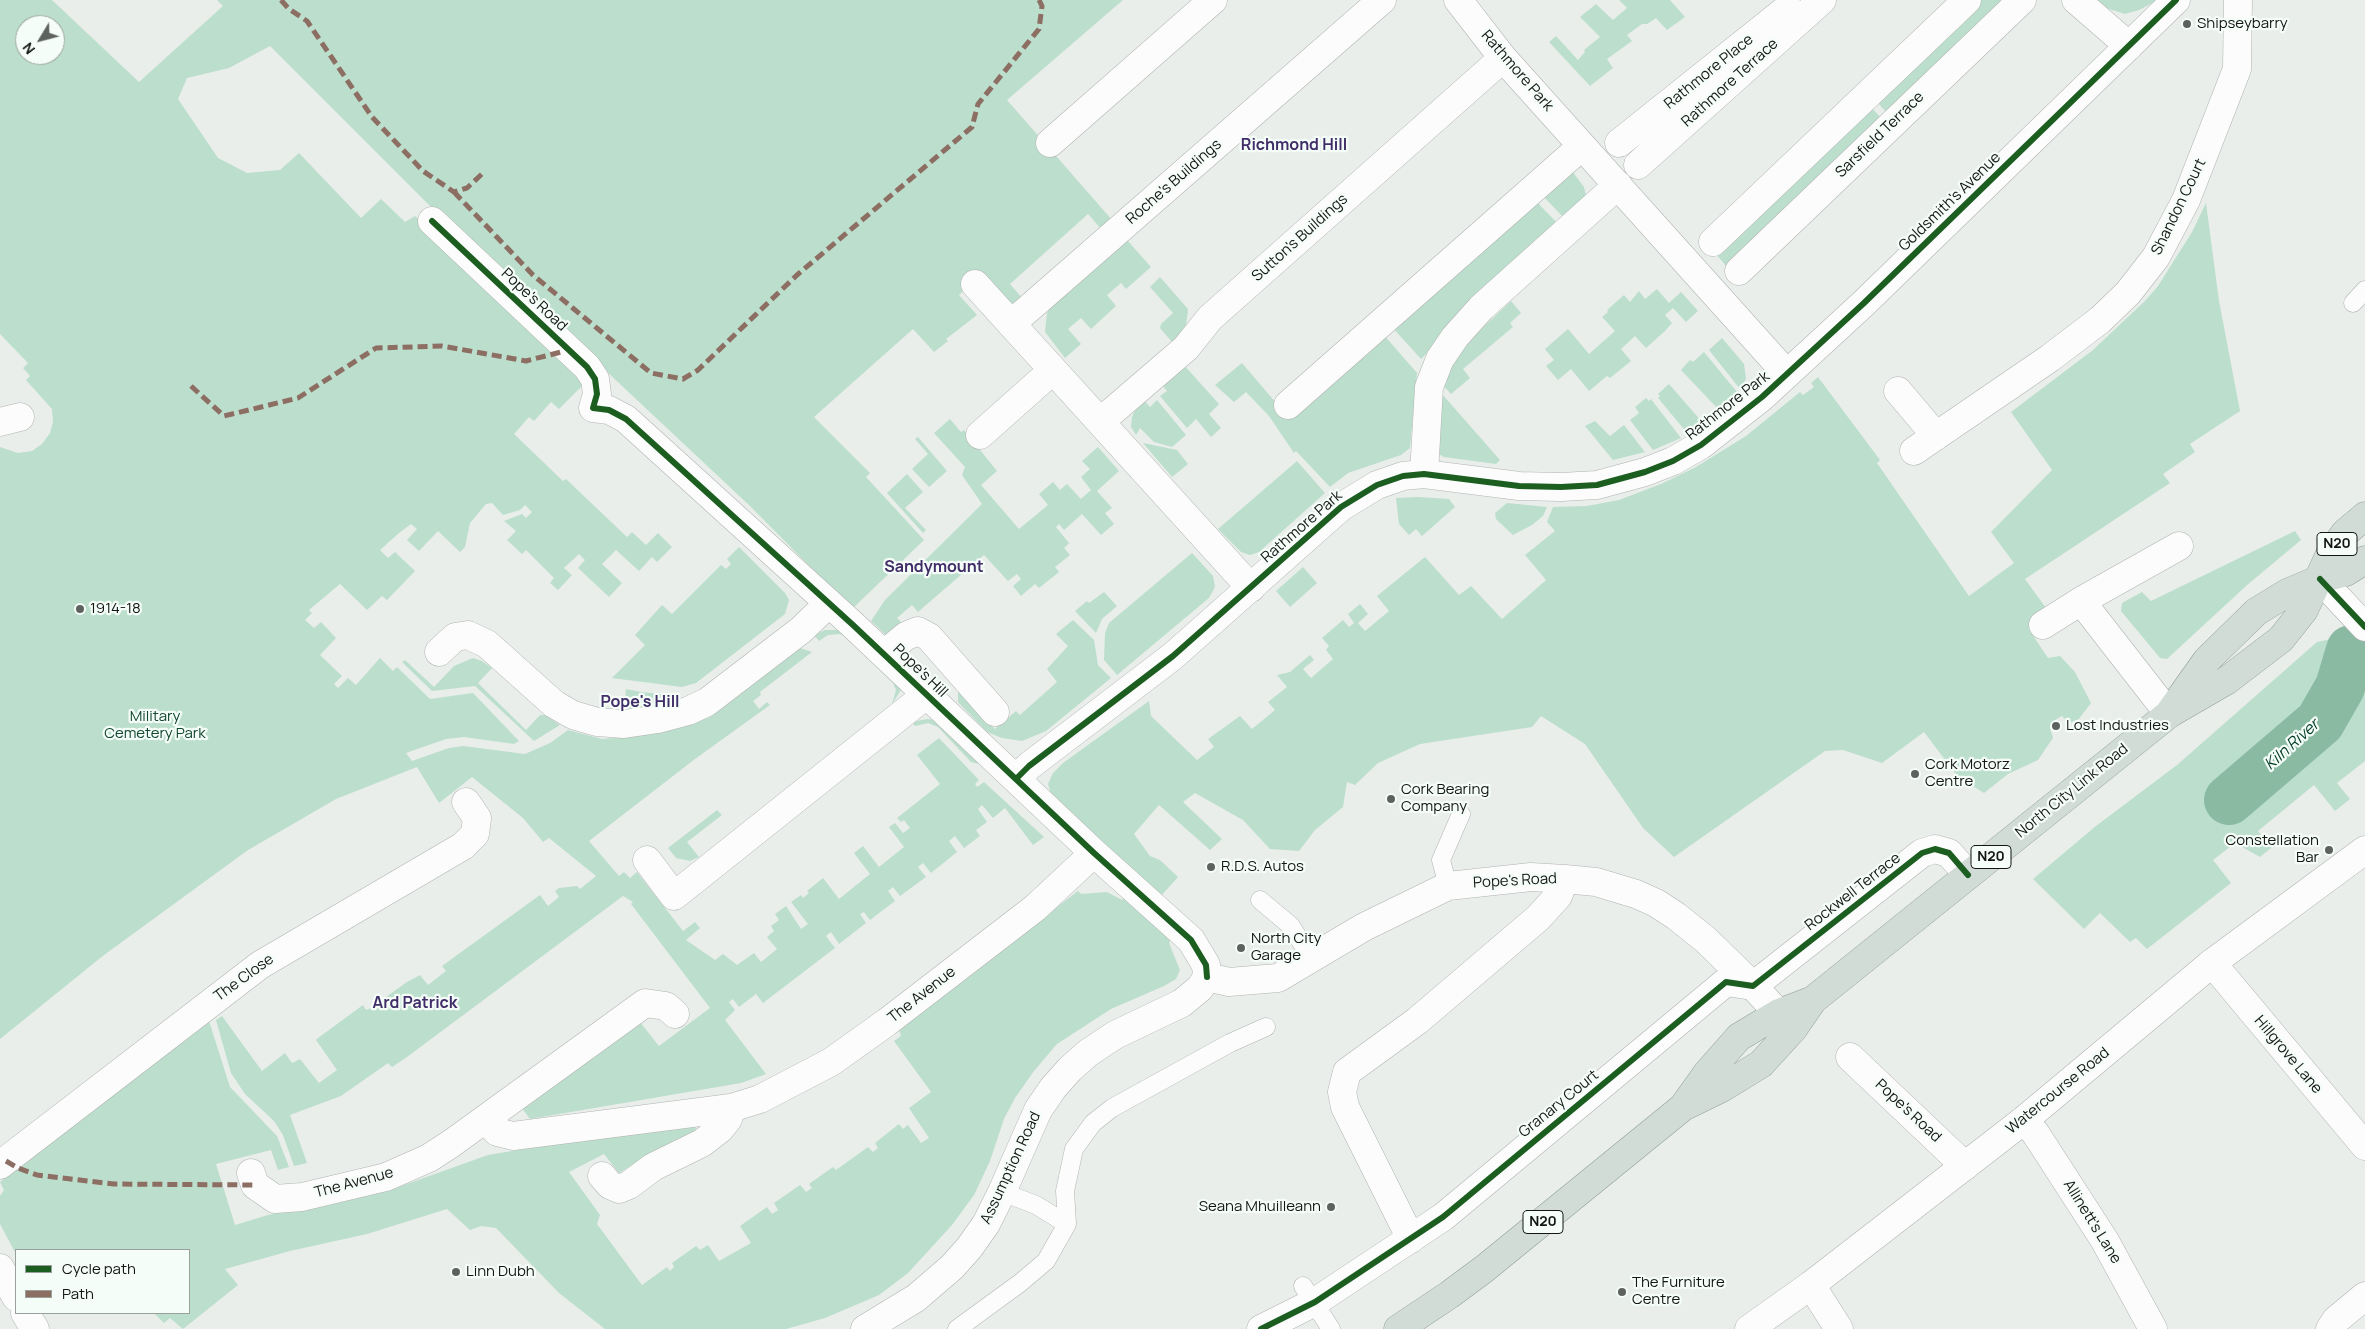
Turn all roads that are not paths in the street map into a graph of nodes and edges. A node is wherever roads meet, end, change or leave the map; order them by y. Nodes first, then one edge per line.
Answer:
1 (1213, 0) edge
2 (1382, 0) edge
3 (1458, 0) edge
4 (1798, 0) edge
5 (1822, 0) edge
6 (1967, 0) edge
7 (2022, 0) edge
8 (2076, 0) edge
9 (2176, 0) edge
10 (2238, 0) edge
11 (2129, 46) junction
12 (1503, 58) junction
13 (1050, 143) dead end
14 (1619, 143) dead end
15 (1582, 146) junction
16 (1638, 165) dead end
17 (1618, 185) junction
18 (432, 220) dead end
19 (1713, 242) dead end
20 (1739, 270) dead end
21 (976, 284) dead end
22 (1011, 324) junction
23 (1054, 370) junction
24 (1787, 374) junction
25 (1898, 391) dead end
26 (1288, 405) dead end
27 (592, 408) joint
28 (1101, 421) junction
29 (980, 435) dead end
30 (1936, 436) junction
31 (1914, 451) dead end
32 (1424, 474) junction
33 (2365, 516) edge
34 (2178, 546) dead end
35 (2365, 560) edge
36 (2320, 579) junction
37 (1251, 588) junction
38 (2081, 601) junction
39 (828, 604) junction
40 (2043, 625) dead end
41 (2365, 627) edge
42 (439, 652) dead end
43 (884, 654) junction
44 (961, 673) junction
45 (929, 697) junction
46 (995, 712) dead end
47 (2169, 714) junction
48 (1016, 779) junction
49 (466, 802) dead end
50 (1462, 814) dead end
51 (2365, 850) edge
52 (1094, 853) junction
53 (647, 860) dead end
54 (1968, 875) junction
55 (1565, 879) junction
56 (1448, 886) junction
57 (1260, 900) dead end
58 (1312, 958) junction
59 (2212, 963) junction
60 (1207, 977) junction
61 (1753, 986) junction
62 (675, 1014) dead end
63 (1786, 1021) junction
64 (1266, 1027) dead end
65 (1850, 1057) dead end
66 (731, 1108) junction
67 (486, 1119) junction
68 (2024, 1120) junction
69 (2365, 1146) edge
70 (0, 1165) edge
71 (1965, 1166) junction
72 (251, 1172) dead end
73 (602, 1176) dead end
74 (1002, 1192) junction
75 (1067, 1224) junction
76 (1412, 1239) junction
77 (0, 1268) edge
78 (1812, 1285) junction
79 (1310, 1290) junction
80 (15, 1295) edge
81 (2365, 1296) edge
82 (27, 1314) edge
83 (35, 1329) edge
84 (865, 1329) edge
85 (957, 1329) edge
86 (1260, 1329) edge
87 (1330, 1329) edge
88 (1398, 1329) edge
89 (1749, 1329) edge
90 (1839, 1329) edge
91 (2153, 1329) edge
92 (2330, 1329) edge

1 - 13 street
2 - 22 street, Roche's Buildings
3 - 12 street, Rathmore Park
4 - 14 street, Rathmore Place
5 - 16 street, Rathmore Terrace
6 - 19 street
7 - 20 street, Sarsfield Terrace
8 - 11 street
9 - 11 street
10 - 30 street, Shandon Court
11 - 24 street, Goldsmith's Avenue
12 - 15 street, Rathmore Park
12 - 28 street, Sutton's Buildings
15 - 17 street, Rathmore Park
15 - 26 street
17 - 24 street, Rathmore Park
17 - 32 street
18 - 27 street, Pope's Road
21 - 22 street
22 - 23 street
23 - 28 street
23 - 29 street
24 - 32 street, Rathmore Park
25 - 30 street
27 - 39 street, Pope's Hill
28 - 37 street
30 - 31 street, Shandon Court
32 - 37 street, Rathmore Park
33 - 36 highway, North City Link Road / N20
34 - 38 street
35 - 36 highway, North City Link Road / N20
36 - 41 street
36 - 47 highway, North City Link Road / N20
36 - 47 highway, North City Link Road / N20
37 - 48 street, Rathmore Park
38 - 40 street
38 - 47 street
39 - 42 street
39 - 43 street, Pope's Hill
43 - 44 street
43 - 45 street, Pope's Hill
44 - 45 street
44 - 46 street
45 - 48 street, Pope's Hill
45 - 53 street, Pope's Hill
47 - 54 highway, North City Link Road / N20
48 - 52 street, Pope's Hill
49 - 70 street, The Close
50 - 56 lane
51 - 59 street, Watercourse Road
52 - 60 street, Pope's Hill
52 - 66 street, The Avenue
54 - 61 street, Rockwell Terrace
54 - 63 highway, North City Link Road / N20
55 - 56 street, Pope's Road
55 - 61 street, Pope's Road
55 - 76 street
56 - 58 street, Pope's Road
57 - 58 lane
58 - 60 street, Pope's Road
59 - 68 street, Watercourse Road
59 - 69 street, Hillgrove Lane
60 - 74 street, Assumption Road
61 - 63 street, Pope's Road
61 - 76 street, Granary Court
62 - 67 street, The Avenue
63 - 88 highway, North City Link Road / N20
64 - 75 lane
65 - 71 street, Pope's Road
66 - 67 street, The Avenue
66 - 73 street
67 - 72 street, The Avenue
68 - 71 street, Watercourse Road
68 - 91 street, Allinett's Lane
71 - 78 street, Watercourse Road
74 - 75 lane
74 - 84 street, Assumption Road
75 - 85 lane
76 - 79 street, Granary Court
77 - 80 street
78 - 89 street, Watercourse Road
78 - 90 street
79 - 86 street, Granary Court
79 - 87 lane
81 - 92 street
82 - 83 street

